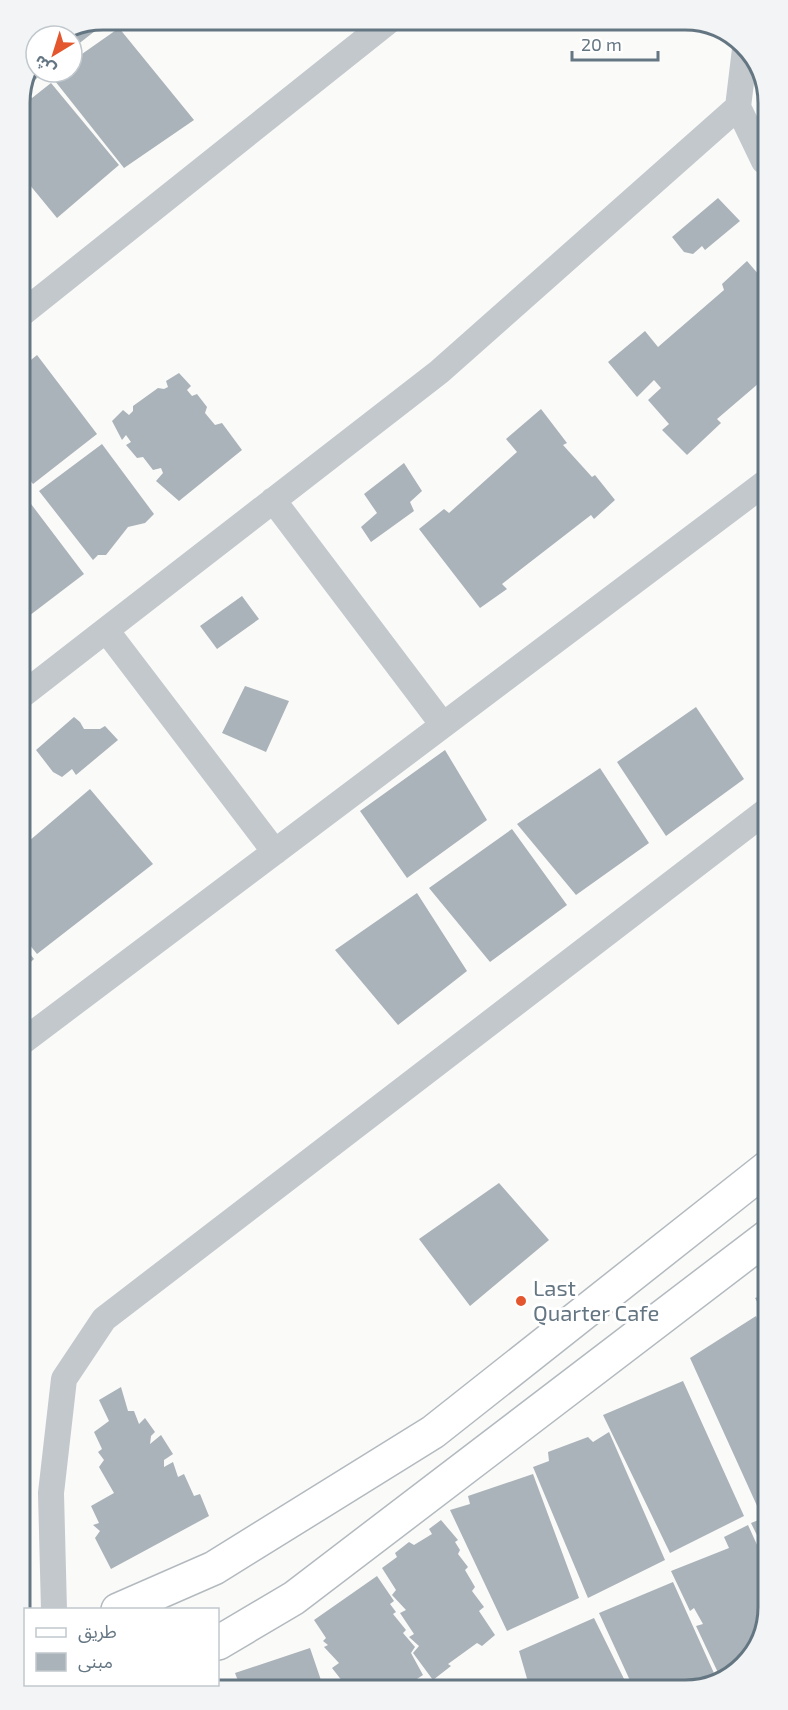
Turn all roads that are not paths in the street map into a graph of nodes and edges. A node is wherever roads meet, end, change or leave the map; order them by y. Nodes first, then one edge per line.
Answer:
1 (377, 30) edge
2 (744, 59) edge
3 (738, 107) junction
4 (758, 149) edge
5 (30, 307) edge
6 (758, 488) edge
7 (273, 500) junction
8 (106, 630) junction
9 (30, 689) edge
10 (443, 725) junction
11 (758, 817) edge
12 (275, 852) junction
13 (30, 1036) edge
14 (758, 1175) edge
15 (758, 1244) edge
16 (54, 1608) edge
17 (123, 1608) edge
18 (219, 1642) edge

1 - 5 street
2 - 3 street
3 - 4 street
3 - 7 street
6 - 10 street
7 - 8 street
7 - 10 street
8 - 9 street
8 - 12 street
10 - 12 street
11 - 16 street
12 - 13 street
14 - 17 street
15 - 18 street

